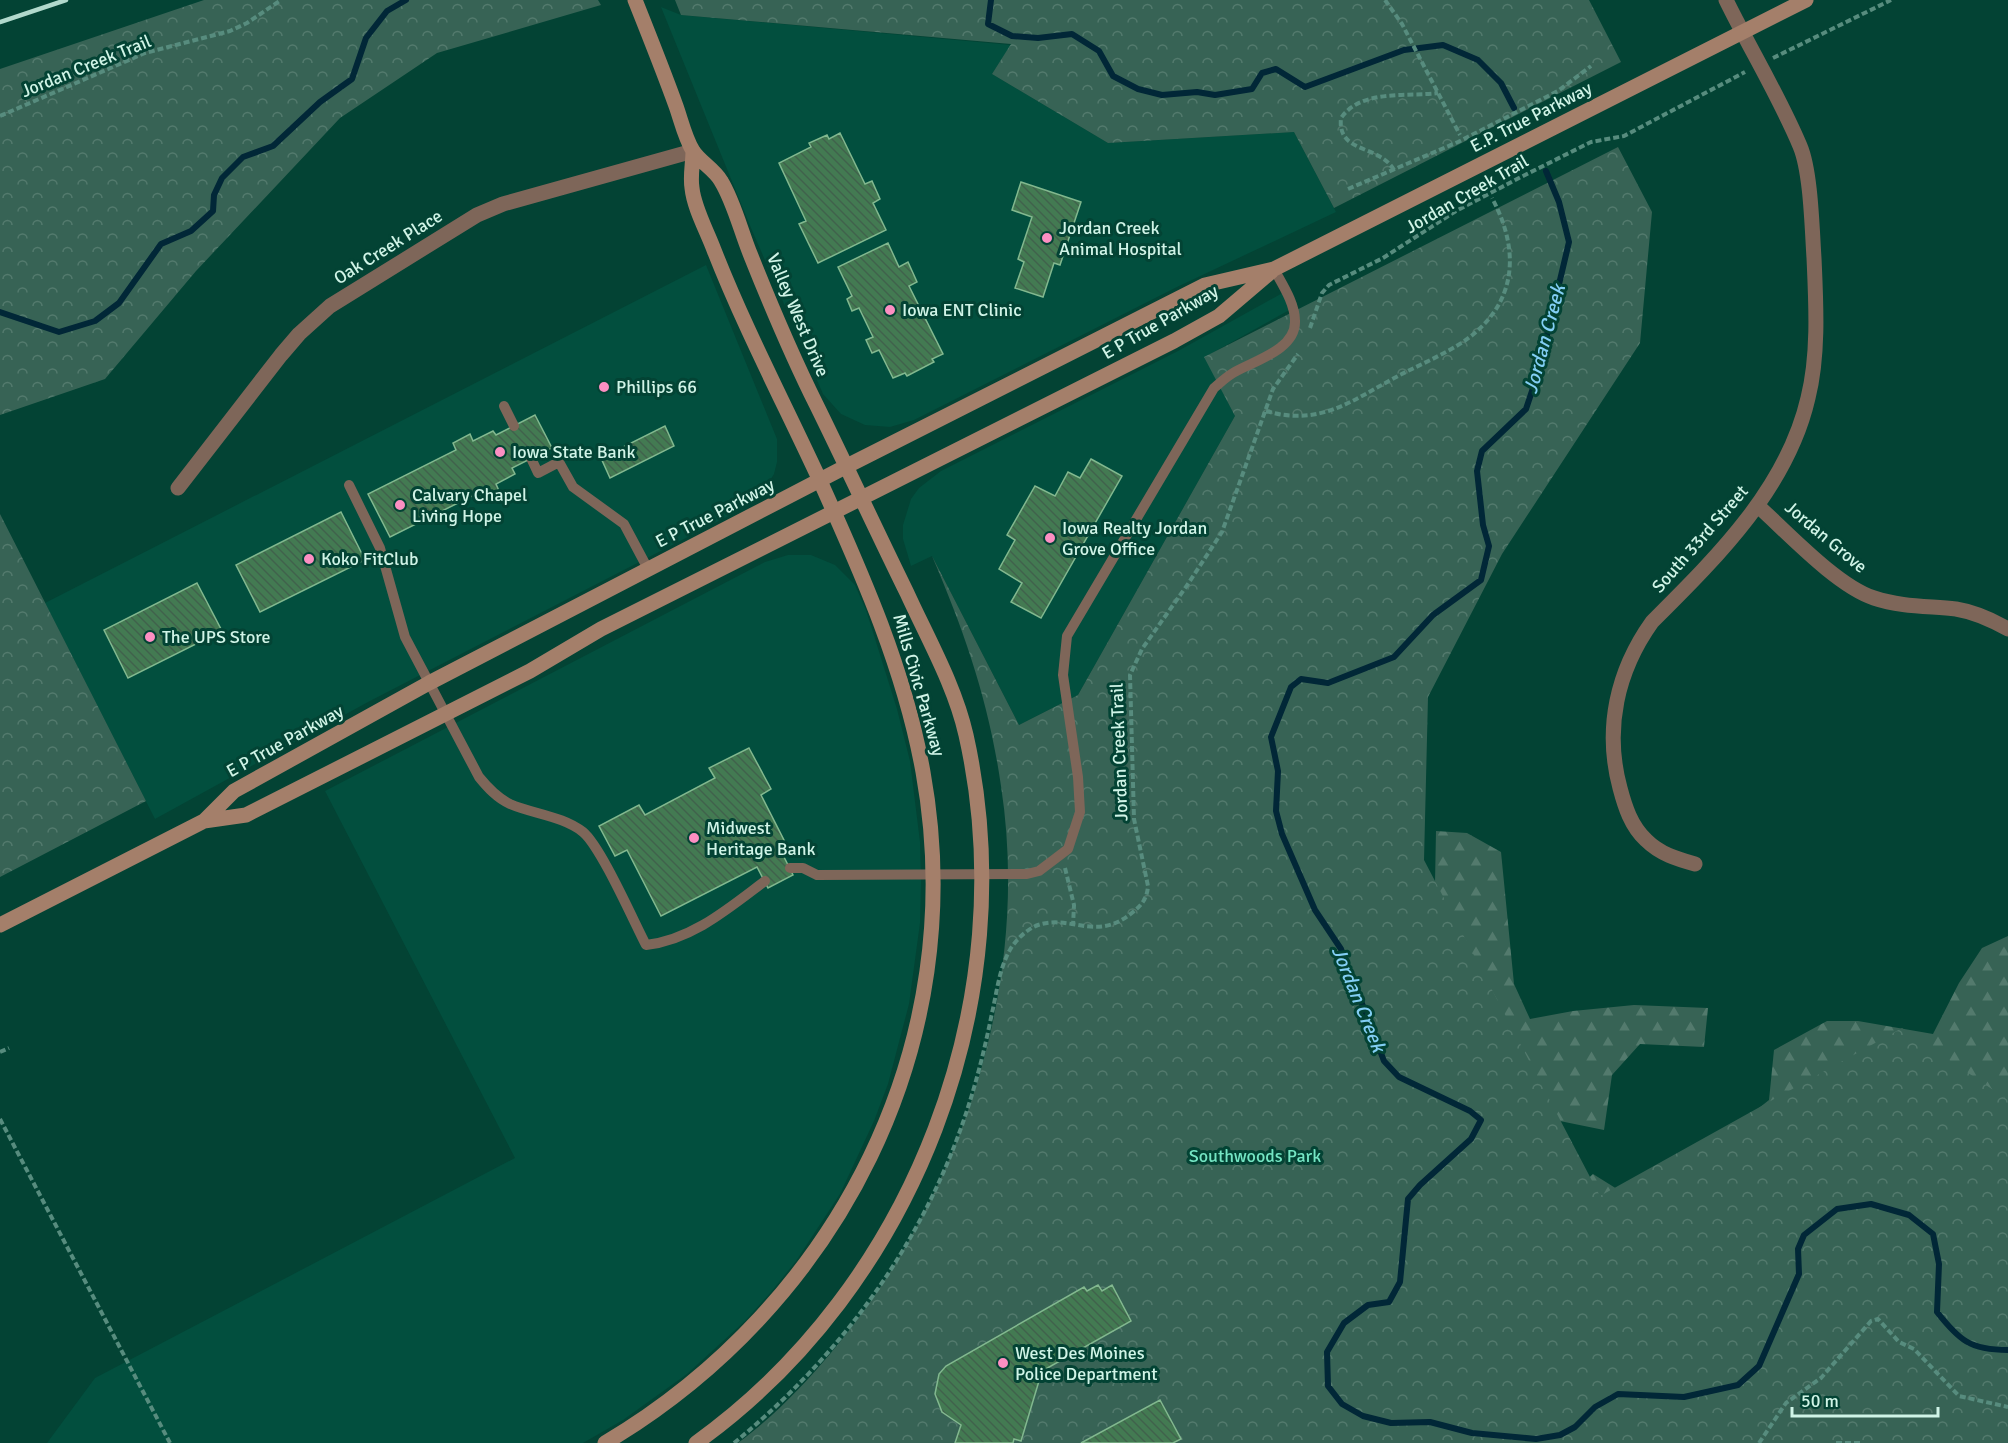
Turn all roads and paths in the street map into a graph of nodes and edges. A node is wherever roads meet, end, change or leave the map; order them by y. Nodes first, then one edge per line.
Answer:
1 (281, 0) edge
2 (635, 0) edge
3 (1384, 0) edge
4 (1726, 0) edge
5 (1806, 0) edge
6 (1891, 0) edge
7 (1742, 32) junction
8 (1772, 58) dead end
9 (1591, 66) dead end
10 (1748, 70) dead end
11 (1438, 93) junction
12 (0, 116) edge
13 (1460, 135) dead end
14 (693, 151) junction
15 (1394, 170) junction
16 (1348, 189) dead end
17 (1492, 198) dead end
18 (1274, 269) junction
19 (1309, 332) dead end
20 (1300, 350) dead end
21 (504, 406) dead end
22 (1266, 411) junction
23 (514, 426) dead end
24 (531, 458) dead end
25 (847, 466) junction
26 (820, 481) junction
27 (348, 485) dead end
28 (177, 488) dead end
29 (864, 499) junction
30 (1758, 506) junction
31 (833, 511) junction
32 (648, 569) junction
33 (2008, 629) edge
34 (429, 683) junction
35 (446, 715) junction
36 (204, 821) junction
37 (1061, 855) junction
38 (1695, 864) dead end
39 (790, 868) dead end
40 (982, 874) junction
41 (932, 876) junction
42 (765, 881) dead end
43 (0, 925) edge
44 (1073, 926) junction
45 (1011, 949) dead end
46 (9, 1048) dead end
47 (0, 1052) edge
48 (0, 1119) edge
49 (2008, 1407) edge
50 (170, 1443) edge
51 (605, 1443) edge
52 (696, 1443) edge
53 (1759, 1443) edge
54 (1836, 1443) edge
55 (1863, 1443) edge

1 - 12 path, Jordan Creek Trail
2 - 14 main road, Valley West Drive
3 - 11 path
4 - 7 street, South 33rd Street
5 - 7 main road, E.P. True Parkway
6 - 8 path
7 - 18 main road, E.P. True Parkway
7 - 30 street, South 33rd Street
9 - 15 path
10 - 19 path, Jordan Creek Trail
11 - 13 path
11 - 15 path
14 - 25 main road, Valley West Drive
14 - 26 main road, Valley West Drive
14 - 28 street, Oak Creek Place
15 - 16 path
17 - 22 path, Jordan Creek Trail
18 - 25 main road, E P True Parkway
18 - 29 main road, E P True Parkway
18 - 37 lane
20 - 22 path, Jordan Creek Trail
21 - 23 lane
22 - 44 path, Jordan Creek Trail
24 - 32 lane
25 - 26 main road, E P True Parkway
25 - 29 main road, Valley West Drive
26 - 31 main road, Valley West Drive
26 - 32 main road, E P True Parkway
27 - 34 lane
29 - 31 main road, E P True Parkway
29 - 40 main road, Mills Civic Parkway
30 - 33 street, Jordan Grove
30 - 38 street, South 33rd Street
31 - 35 main road, E P True Parkway
31 - 41 main road, Mills Civic Parkway
32 - 34 main road, E P True Parkway
34 - 35 lane
34 - 36 main road, E P True Parkway
35 - 36 main road, E P True Parkway
35 - 42 lane
36 - 43 main road, E P True Parkway
37 - 40 lane
37 - 44 path
39 - 41 lane
40 - 41 lane
40 - 52 main road, Mills Civic Parkway
41 - 51 main road, Mills Civic Parkway
44 - 45 path, Jordan Creek Trail
46 - 47 path
48 - 50 path
49 - 53 path
54 - 55 path

